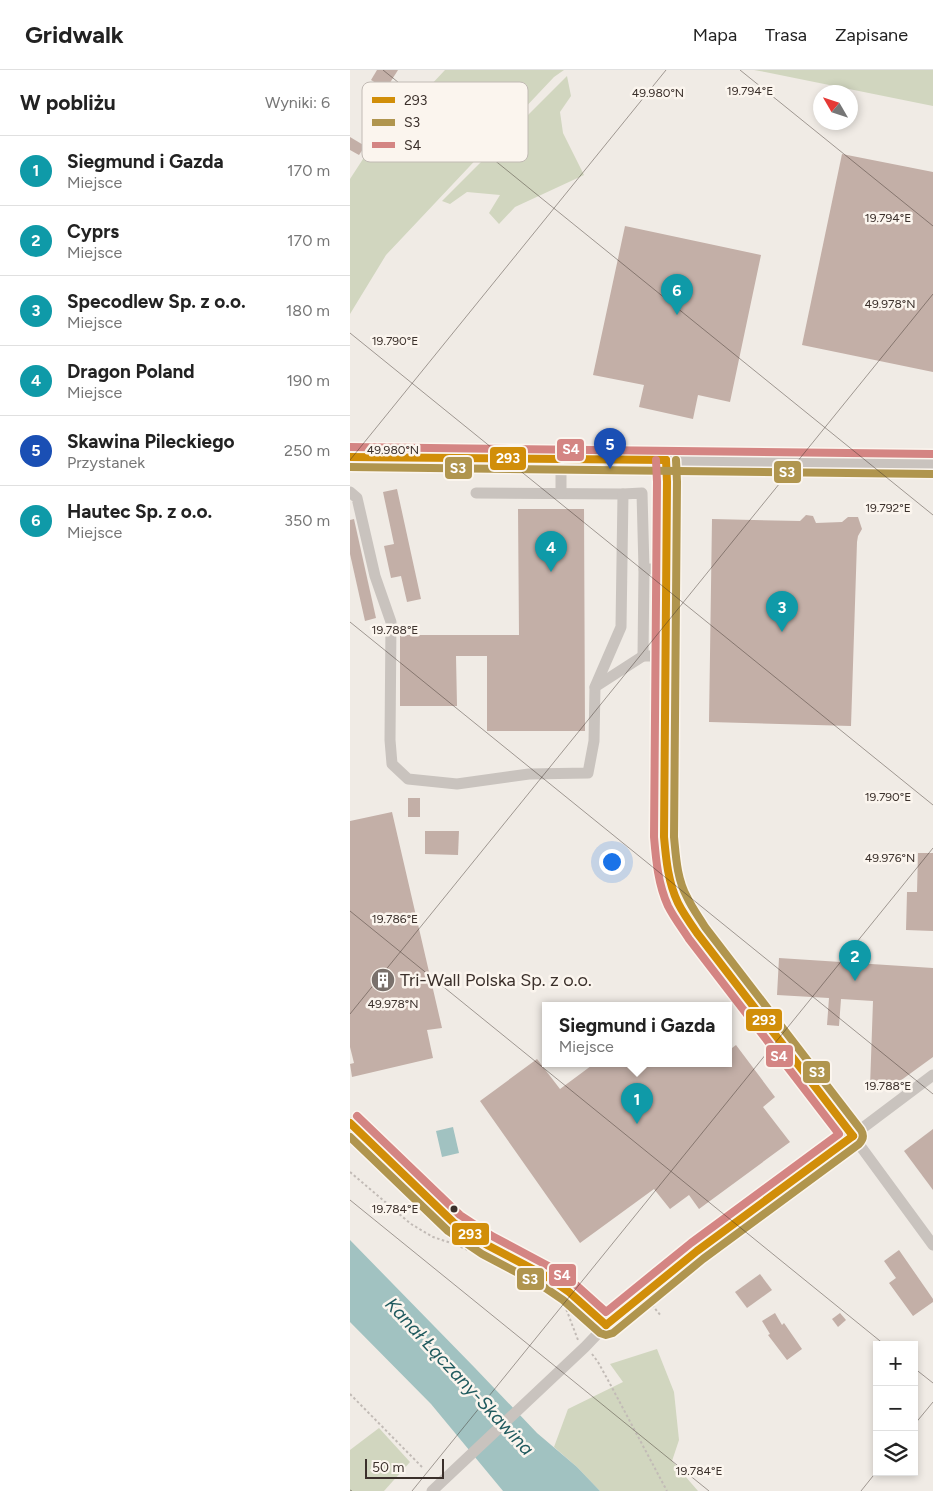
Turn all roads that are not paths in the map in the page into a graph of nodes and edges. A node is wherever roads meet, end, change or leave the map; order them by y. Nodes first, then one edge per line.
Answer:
1 (350, 457) edge
2 (561, 459) junction
3 (666, 460) junction
4 (933, 464) edge
5 (350, 492) edge
6 (476, 492) dead end
7 (561, 493) junction
8 (623, 494) junction
9 (644, 568) junction
10 (666, 569) junction
11 (643, 656) junction
12 (666, 656) junction
13 (595, 687) junction
14 (933, 1075) edge
15 (350, 1123) edge
16 (853, 1136) junction
17 (933, 1245) edge
18 (606, 1325) junction
19 (432, 1491) edge

1 - 2 street
2 - 3 street
2 - 7 street
3 - 4 street
3 - 10 street
5 - 13 street
6 - 7 street
7 - 8 street
8 - 9 street
8 - 13 street
9 - 10 street
9 - 11 street
10 - 12 street
11 - 12 street
11 - 13 street
12 - 16 street
14 - 16 street
15 - 18 street
16 - 17 street
16 - 18 street
18 - 19 street

